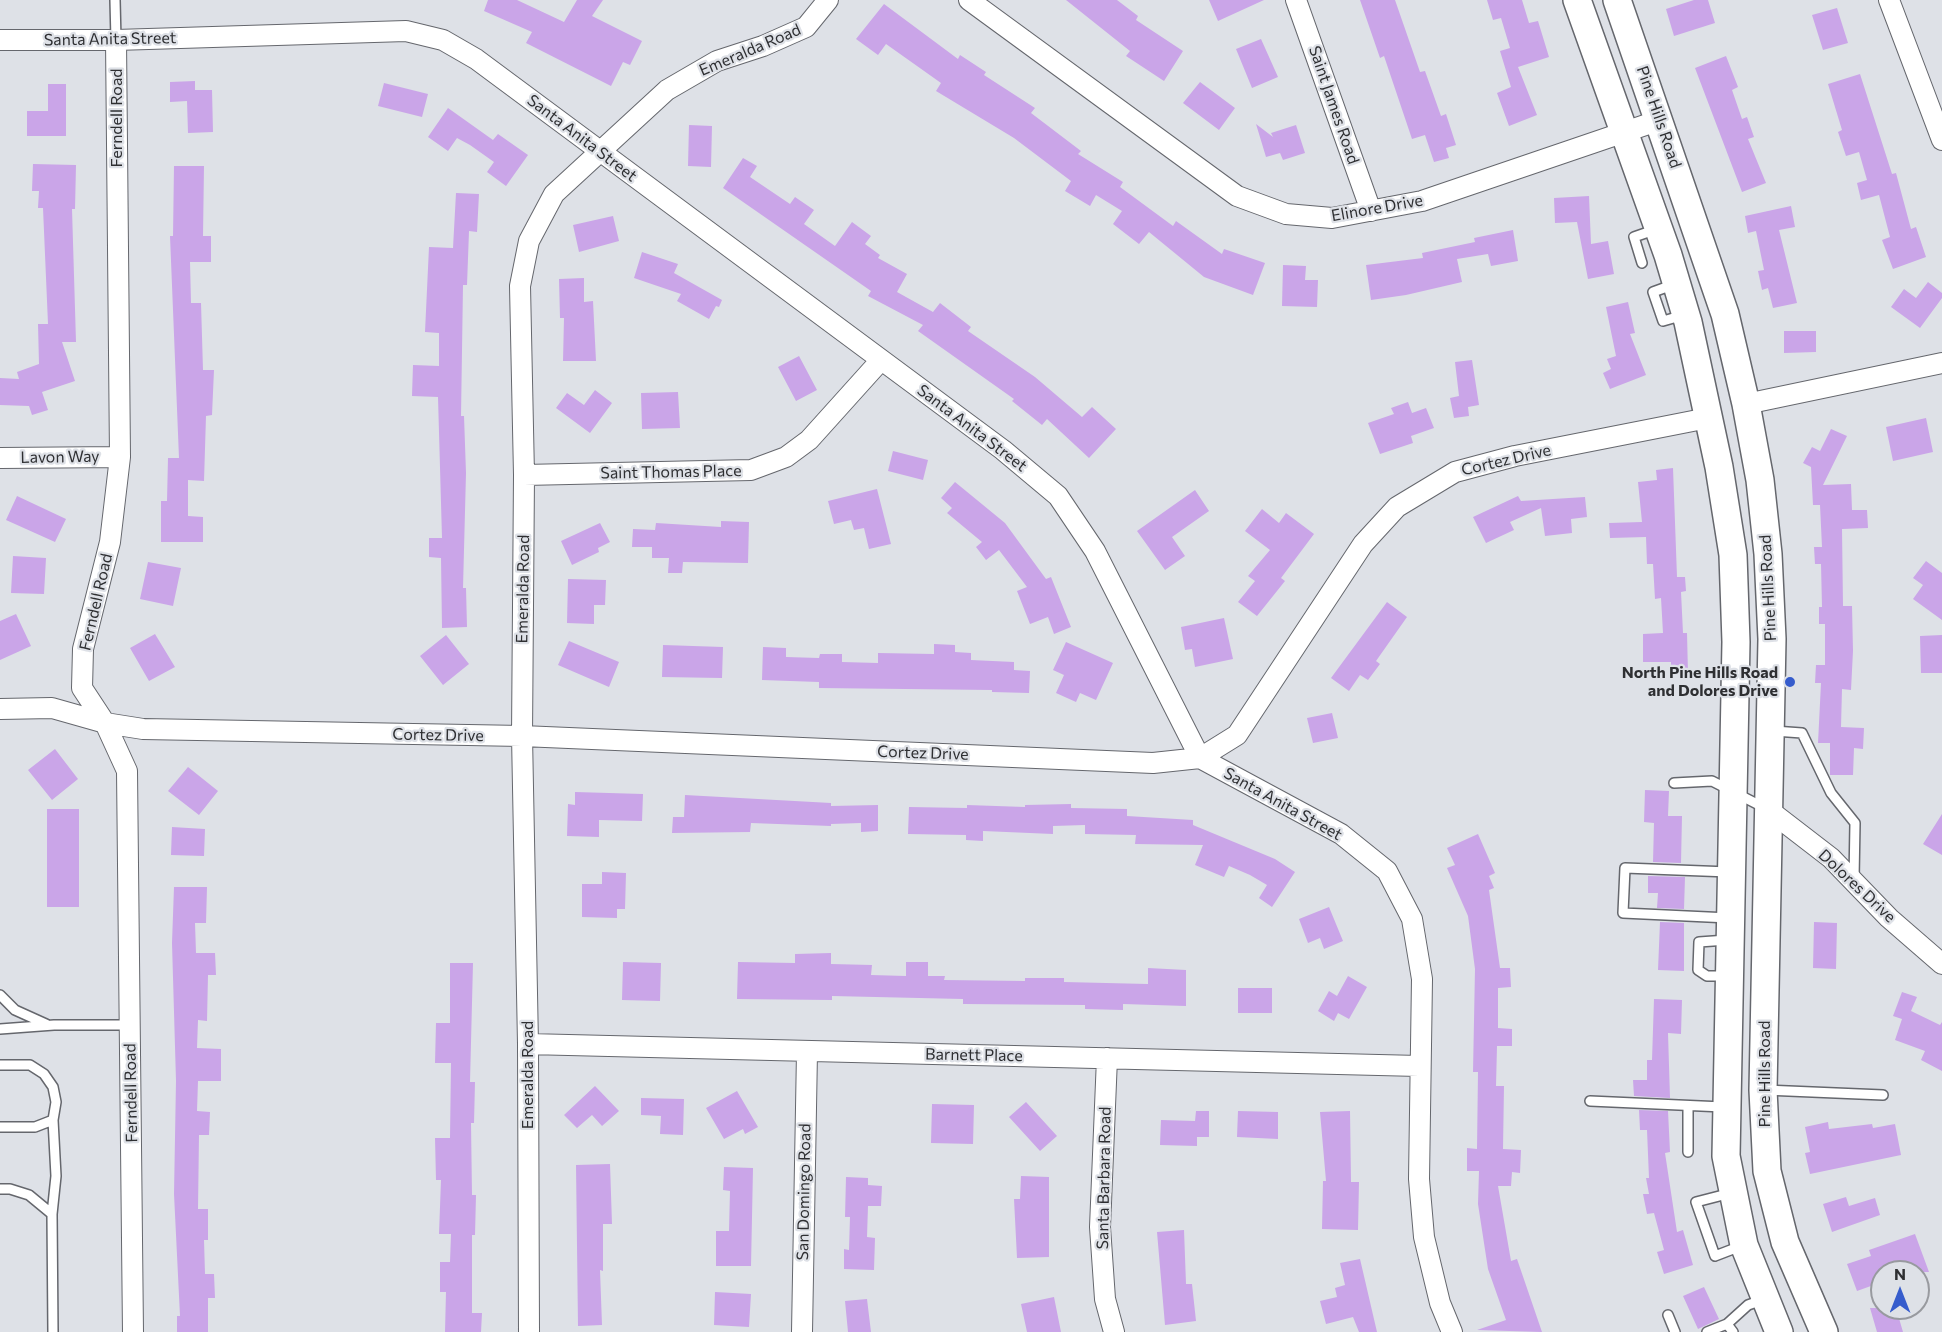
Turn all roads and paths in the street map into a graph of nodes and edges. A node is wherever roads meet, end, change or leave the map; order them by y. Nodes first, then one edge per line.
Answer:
1 (115, 0) edge
2 (828, 0) edge
3 (969, 0) edge
4 (1296, 0) edge
5 (1578, 0) edge
6 (1617, 0) edge
7 (1889, 0) edge
8 (0, 40) edge
9 (116, 40) junction
10 (1660, 120) junction
11 (1624, 133) junction
12 (1942, 140) edge
13 (600, 152) junction
14 (1371, 211) junction
15 (1659, 228) junction
16 (1642, 262) dead end
17 (881, 360) junction
18 (1942, 363) edge
19 (1746, 404) junction
20 (1708, 418) junction
21 (120, 457) junction
22 (0, 458) edge
23 (524, 475) junction
24 (0, 710) edge
25 (105, 723) junction
26 (1772, 731) junction
27 (522, 736) junction
28 (1200, 758) junction
29 (1674, 783) dead end
30 (1733, 791) junction
31 (1770, 811) junction
32 (1731, 873) junction
33 (1854, 881) junction
34 (1730, 929) junction
35 (1942, 964) edge
36 (0, 994) edge
37 (54, 1025) junction
38 (130, 1025) junction
39 (0, 1029) edge
40 (528, 1044) junction
41 (807, 1052) junction
42 (1107, 1058) junction
43 (0, 1065) edge
44 (1419, 1066) junction
45 (1763, 1090) junction
46 (1883, 1095) dead end
47 (1590, 1101) dead end
48 (1688, 1106) junction
49 (1726, 1107) junction
50 (53, 1120) junction
51 (0, 1127) edge
52 (1688, 1152) dead end
53 (0, 1189) edge
54 (1733, 1193) junction
55 (52, 1214) junction
56 (1744, 1245) junction
57 (1765, 1299) junction
58 (1668, 1315) dead end
59 (1730, 1328) edge
60 (53, 1332) edge
61 (133, 1332) edge
62 (529, 1332) edge
63 (802, 1332) edge
64 (1114, 1332) edge
65 (1452, 1332) edge
66 (1675, 1332) edge
67 (1707, 1332) edge
68 (1779, 1332) edge
69 (1824, 1332) edge

1 - 9 lane
2 - 13 street, Emeralda Road
3 - 14 street, Elinore Drive
4 - 14 street, Saint James Road
5 - 11 main road, Pine Hills Road
6 - 10 main road, Pine Hills Road
7 - 12 street
8 - 9 street, Santa Anita Street
9 - 13 street, Santa Anita Street
9 - 21 street, Ferndell Road
10 - 11 street, Elinore Drive
10 - 19 main road, Pine Hills Road
11 - 14 street, Elinore Drive
11 - 15 main road, Pine Hills Road
13 - 17 street, Santa Anita Street
13 - 23 street, Emeralda Road
15 - 16 lane
15 - 20 main road, Pine Hills Road
17 - 23 street, Saint Thomas Place
17 - 28 street, Santa Anita Street
18 - 19 street
19 - 26 main road, Pine Hills Road
20 - 28 street, Cortez Drive
20 - 30 main road, Pine Hills Road
21 - 22 street, Lavon Way
21 - 25 street, Ferndell Road
23 - 27 street, Emeralda Road
24 - 25 street, Cortez Drive
25 - 27 street, Cortez Drive
25 - 38 street, Ferndell Road
26 - 31 main road, Pine Hills Road
26 - 33 lane
27 - 28 street, Cortez Drive
27 - 40 street, Emeralda Road
28 - 44 street, Santa Anita Street
29 - 30 lane
30 - 31 lane
30 - 32 main road, Pine Hills Road
31 - 33 street, Dolores Drive
31 - 45 main road, Pine Hills Road
32 - 34 main road, Pine Hills Road
32 - 34 lane
33 - 35 street, Dolores Drive
34 - 49 main road, Pine Hills Road
36 - 37 lane
37 - 38 lane
37 - 39 lane
38 - 61 street, Ferndell Road
40 - 41 street, Barnett Place
40 - 62 street, Emeralda Road
41 - 42 street, Barnett Place
41 - 63 street, San Domingo Road
42 - 44 street, Barnett Place
42 - 64 street, Santa Barbara Road
43 - 50 lane
44 - 65 street, Santa Anita Street
45 - 46 lane
45 - 69 main road, Pine Hills Road
47 - 48 lane
48 - 49 lane
48 - 52 lane
49 - 54 main road, Pine Hills Road
50 - 51 lane
50 - 55 lane
53 - 55 lane
54 - 56 main road, Pine Hills Road
54 - 56 lane
55 - 60 lane
56 - 57 main road, Pine Hills Road
57 - 59 lane
57 - 68 main road, Pine Hills Road
58 - 66 lane
59 - 67 lane

